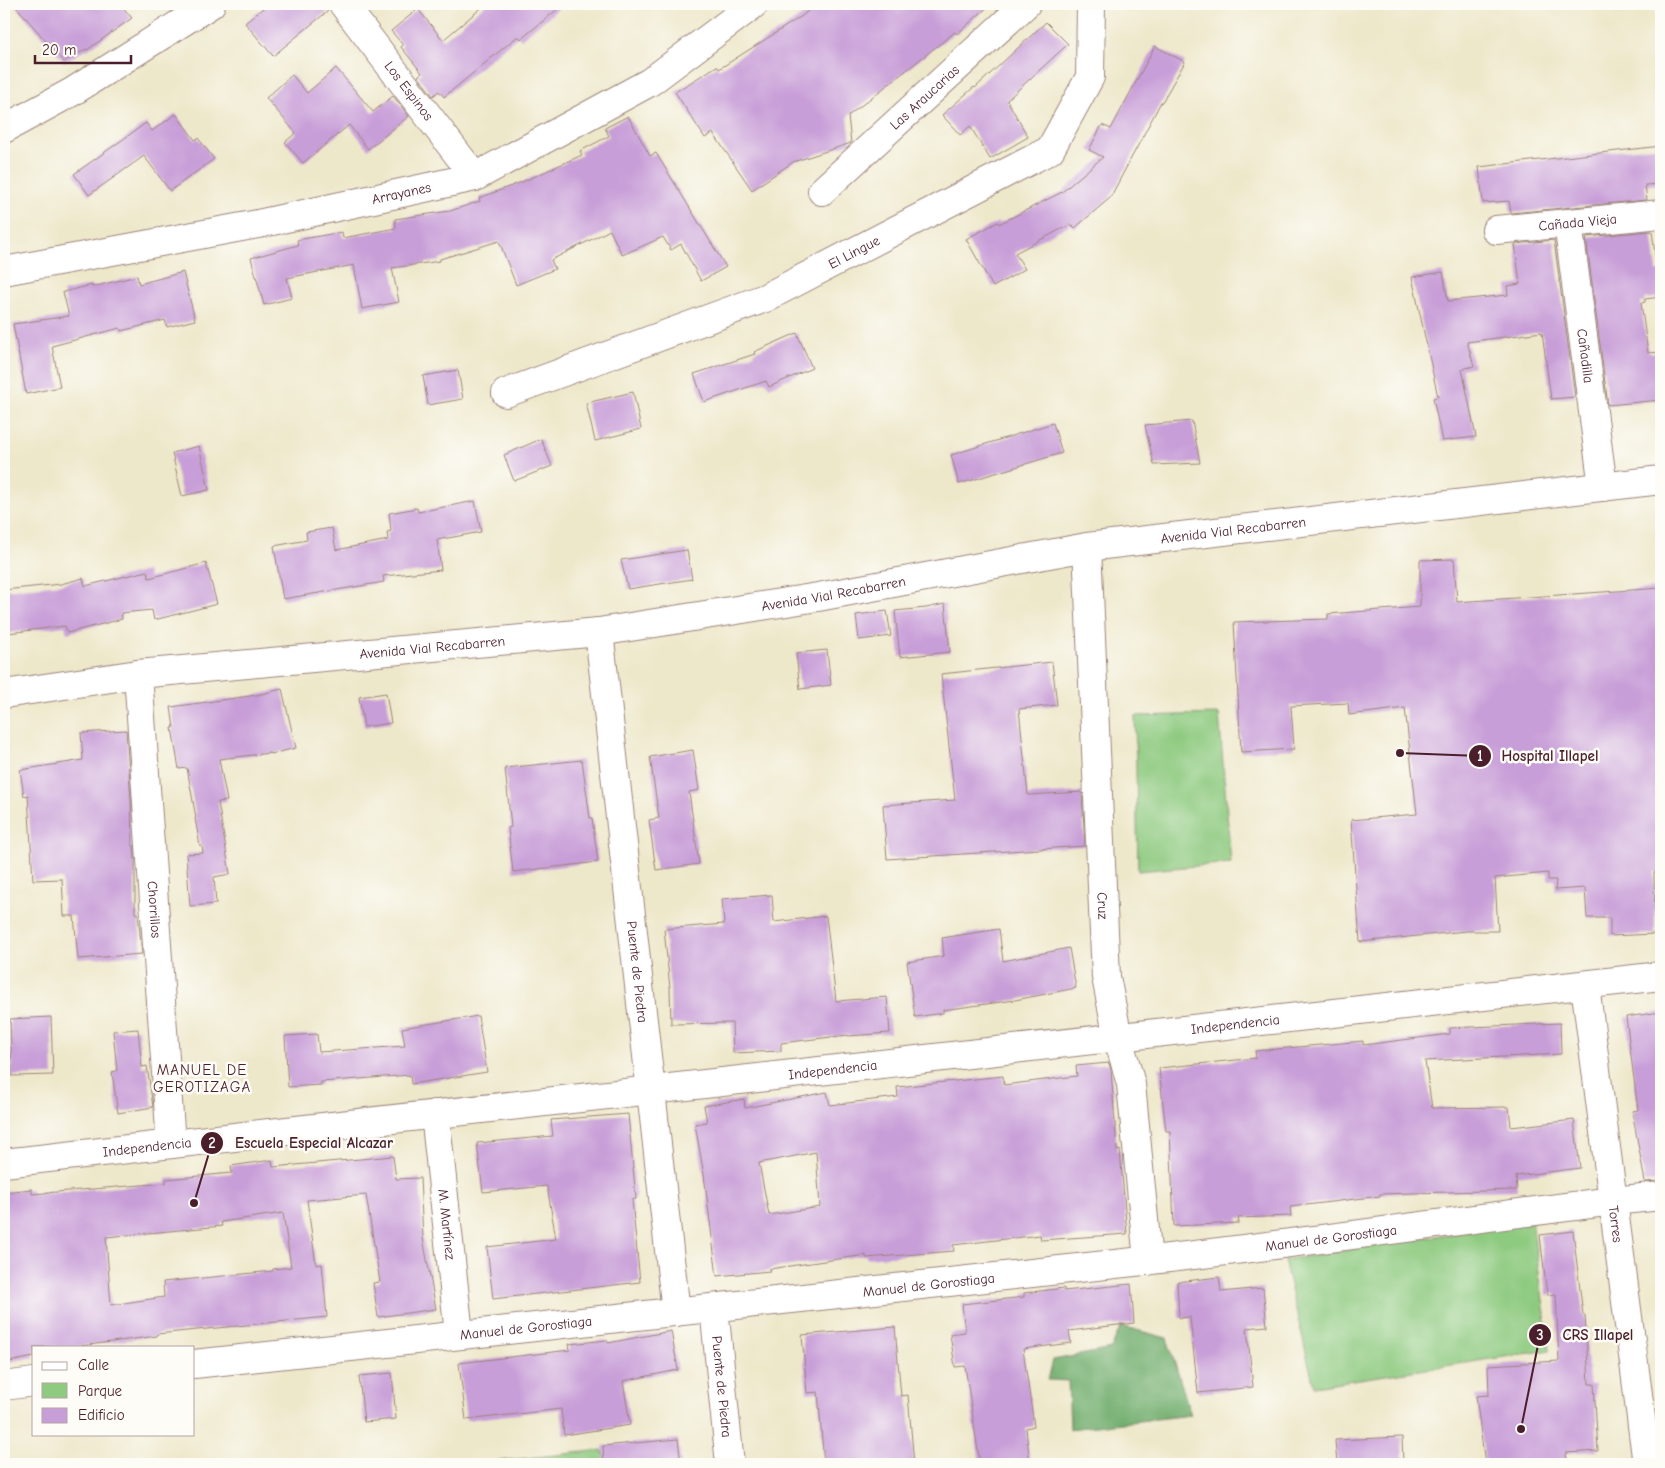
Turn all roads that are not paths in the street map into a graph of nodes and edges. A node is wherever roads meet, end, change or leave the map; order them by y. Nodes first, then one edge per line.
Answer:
1 (211, 4) edge
2 (344, 4) edge
3 (754, 4) edge
4 (1026, 4) edge
5 (1091, 4) edge
6 (4, 129) edge
7 (475, 177) junction
8 (822, 191) dead end
9 (1661, 214) edge
10 (1568, 223) junction
11 (1496, 230) dead end
12 (4, 271) edge
13 (506, 393) dead end
14 (1661, 480) edge
15 (1603, 487) junction
16 (1087, 547) junction
17 (599, 632) junction
18 (138, 674) junction
19 (4, 694) edge
20 (1661, 976) edge
21 (1585, 985) junction
22 (1118, 1038) junction
23 (650, 1090) junction
24 (435, 1114) junction
25 (171, 1144) junction
26 (4, 1163) edge
27 (1661, 1196) edge
28 (1613, 1201) junction
29 (1148, 1261) junction
30 (714, 1308) junction
31 (676, 1312) junction
32 (459, 1334) junction
33 (195, 1364) edge
34 (32, 1382) edge
35 (4, 1386) edge
36 (730, 1464) edge
37 (1647, 1464) edge

1 - 6 street
2 - 7 street, Los Espinos
3 - 7 street, Arrayanes
4 - 8 street, Las Araucarias
5 - 13 street, El Lingue
7 - 12 street, Arrayanes
9 - 10 street, Cañada Vieja
10 - 11 street, Cañada Vieja
10 - 15 street, Cañadilla
14 - 15 street, Avenida Vial Recabarren
15 - 16 street, Avenida Vial Recabarren
16 - 17 street, Avenida Vial Recabarren
16 - 22 street, Cruz
17 - 18 street, Avenida Vial Recabarren
17 - 23 street, Puente de Piedra
18 - 19 street, Avenida Vial Recabarren
18 - 25 street, Chorrillos
20 - 21 street, Independencia
21 - 22 street, Independencia
21 - 28 street, Torres
22 - 23 street, Independencia
22 - 29 street, Cruz
23 - 24 street, Independencia
23 - 31 street, Puente de Piedra
24 - 25 street, Independencia
24 - 32 street, M. Martínez
25 - 26 street, Independencia
27 - 28 street, Manuel de Gorostiaga
28 - 29 street, Manuel de Gorostiaga
28 - 37 street, Torres
29 - 30 street, Manuel de Gorostiaga
30 - 31 street, Manuel de Gorostiaga
30 - 36 street, Puente de Piedra
31 - 32 street, Manuel de Gorostiaga
32 - 33 street, Manuel de Gorostiaga
34 - 35 street

